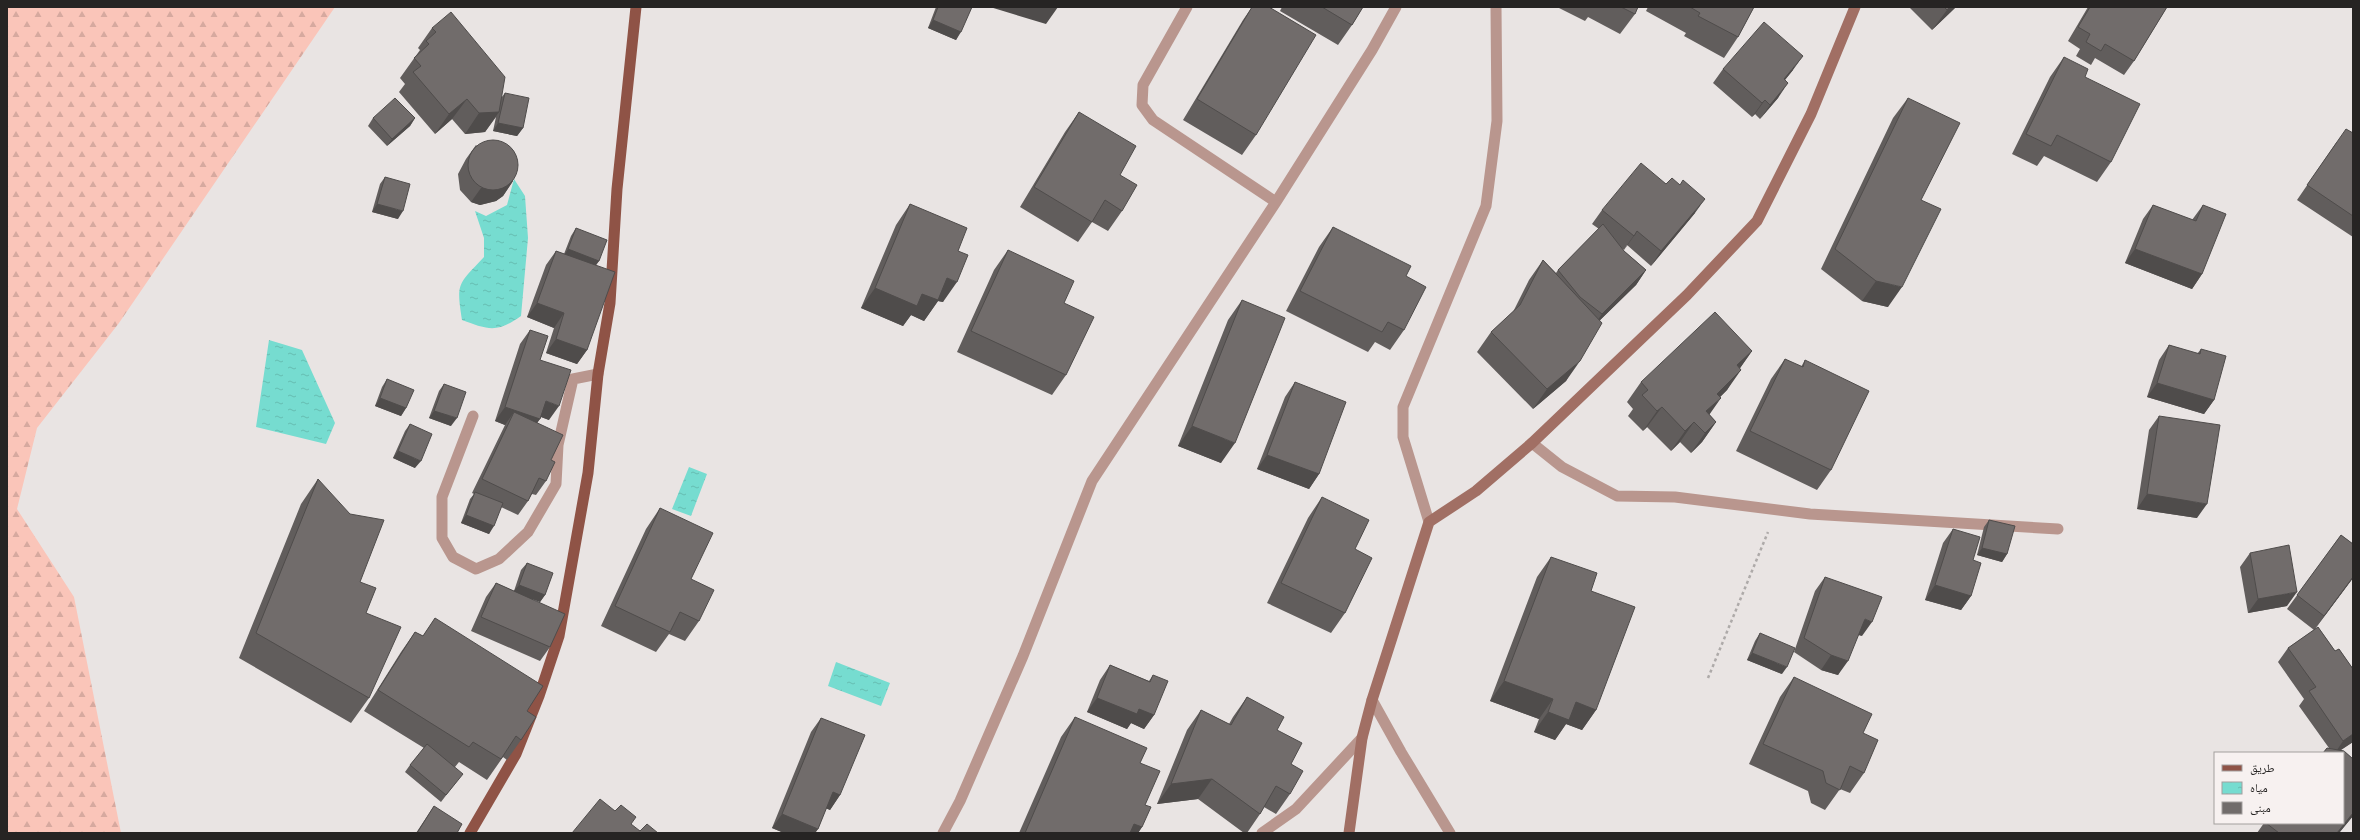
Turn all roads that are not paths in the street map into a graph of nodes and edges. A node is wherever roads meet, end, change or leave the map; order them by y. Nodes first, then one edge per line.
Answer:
1 (636, 7) edge
2 (1187, 7) edge
3 (1396, 7) edge
4 (1496, 7) edge
5 (1855, 7) edge
6 (1276, 202) junction
7 (598, 374) junction
8 (473, 416) dead end
9 (1532, 443) junction
10 (1429, 522) junction
11 (2058, 529) dead end
12 (1372, 700) junction
13 (1362, 738) junction
14 (470, 833) edge
15 (943, 833) edge
16 (1262, 833) edge
17 (1349, 833) edge
18 (1450, 833) edge

1 - 7 main road
2 - 6 street
3 - 6 street
4 - 10 street
5 - 9 main road
6 - 15 street
7 - 8 street
7 - 14 main road
9 - 10 main road
9 - 11 street
10 - 12 main road
12 - 13 main road
12 - 18 street
13 - 16 street
13 - 17 main road

